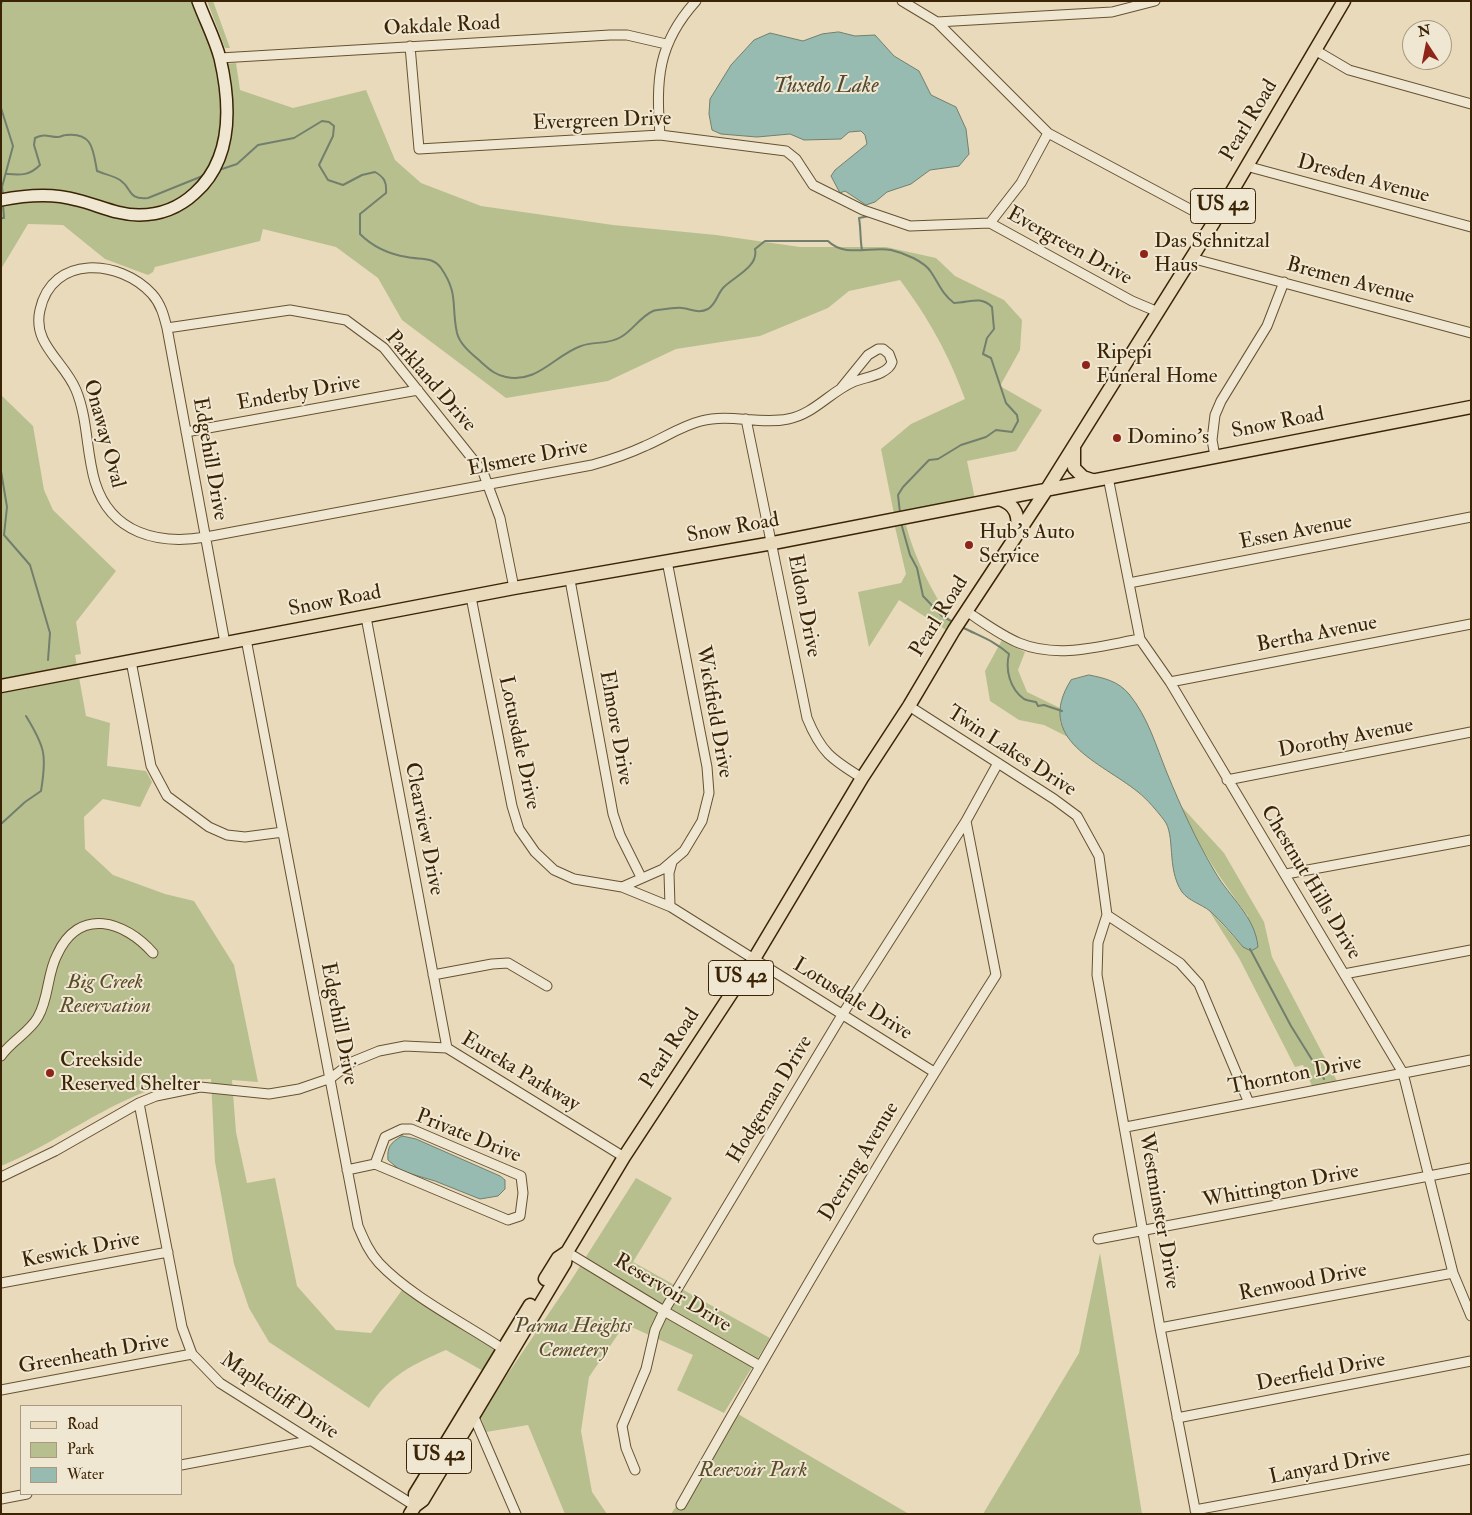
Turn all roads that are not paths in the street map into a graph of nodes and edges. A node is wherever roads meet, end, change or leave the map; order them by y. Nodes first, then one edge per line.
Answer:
1 (198, 1) edge
2 (696, 1) edge
3 (902, 1) edge
4 (1155, 1) edge
5 (1344, 1) edge
6 (937, 22) junction
7 (666, 44) junction
8 (410, 46) junction
9 (1315, 50) junction
10 (220, 58) junction
11 (1471, 104) edge
12 (1048, 133) junction
13 (660, 135) junction
14 (1246, 166) junction
15 (1, 200) edge
16 (1214, 222) junction
17 (990, 223) junction
18 (1471, 228) edge
19 (1191, 258) junction
20 (1284, 282) junction
21 (144, 287) joint
22 (1158, 312) junction
23 (167, 328) junction
24 (1471, 333) edge
25 (842, 387) junction
26 (418, 390) junction
27 (1471, 407) edge
28 (746, 419) junction
29 (186, 432) junction
30 (1074, 446) junction
31 (1215, 456) junction
32 (1108, 477) junction
33 (1092, 480) junction
34 (488, 484) junction
35 (1047, 489) junction
36 (999, 499) junction
37 (1471, 517) edge
38 (1017, 535) junction
39 (206, 537) junction
40 (773, 543) junction
41 (667, 561) junction
42 (570, 580) junction
43 (1129, 583) junction
44 (514, 588) junction
45 (471, 596) junction
46 (366, 617) junction
47 (960, 621) junction
48 (1471, 624) edge
49 (246, 639) junction
50 (1140, 639) junction
51 (225, 643) junction
52 (131, 661) junction
53 (1170, 682) junction
54 (1, 686) edge
55 (909, 706) junction
56 (1471, 732) edge
57 (998, 764) junction
58 (862, 778) junction
59 (1227, 780) junction
60 (966, 821) junction
61 (283, 832) junction
62 (1471, 840) edge
63 (672, 862) junction
64 (1286, 874) junction
65 (641, 877) junction
66 (622, 887) junction
67 (670, 906) junction
68 (1107, 915) junction
69 (1471, 950) edge
70 (153, 954) dead end
71 (754, 959) junction
72 (1344, 974) junction
73 (433, 975) junction
74 (547, 986) dead end
75 (842, 1014) junction
76 (447, 1048) junction
77 (1, 1056) edge
78 (1471, 1060) edge
79 (934, 1072) junction
80 (1403, 1073) junction
81 (331, 1078) junction
82 (138, 1103) junction
83 (1249, 1103) junction
84 (1126, 1127) junction
85 (624, 1156) junction
86 (375, 1164) junction
87 (1471, 1168) edge
88 (347, 1170) junction
89 (1428, 1176) junction
90 (1, 1177) edge
91 (1144, 1231) junction
92 (1098, 1239) dead end
93 (168, 1252) junction
94 (567, 1252) junction
95 (1453, 1273) junction
96 (1, 1283) edge
97 (664, 1311) junction
98 (1471, 1316) edge
99 (1160, 1328) junction
100 (503, 1348) junction
101 (192, 1354) junction
102 (1471, 1361) edge
103 (760, 1366) junction
104 (1, 1390) edge
105 (474, 1417) junction
106 (1177, 1418) junction
107 (309, 1441) junction
108 (1471, 1459) edge
109 (182, 1465) edge
110 (635, 1470) dead end
111 (22, 1495) edge
112 (1, 1499) edge
113 (681, 1505) dead end
114 (413, 1510) edge
115 (1196, 1512) edge
116 (516, 1514) edge

1 - 10 street
2 - 7 street
3 - 6 street
4 - 6 street
5 - 9 main road, Pearl Road / US 42
6 - 12 street
7 - 8 street, Oakdale Road
7 - 13 street
8 - 10 street, Oakdale Road
8 - 13 street, Evergreen Drive
9 - 11 street
9 - 14 main road, Pearl Road / US 42
10 - 15 street
12 - 16 street
12 - 17 street
13 - 17 street, Evergreen Drive
14 - 16 main road, Pearl Road / US 42
14 - 18 street, Dresden Avenue
16 - 19 main road, Pearl Road / US 42
17 - 22 street, Evergreen Drive
19 - 20 street, Bremen Avenue
19 - 22 main road, Pearl Road / US 42
20 - 24 street, Bremen Avenue
20 - 31 street
21 - 23 street, Edgehill Drive
21 - 39 street, Onaway Oval
22 - 30 main road, Pearl Road / US 42
23 - 26 street, Parkland Drive
23 - 29 street, Edgehill Drive
25 - 25 street, Elsmere Drive
25 - 28 street, Elsmere Drive
26 - 29 street, Enderby Drive
26 - 34 street, Parkland Drive
27 - 31 main road, Snow Road
28 - 34 street, Elsmere Drive
28 - 40 street, Eldon Drive
29 - 39 street, Edgehill Drive
30 - 33 main road
30 - 35 main road, Pearl Road / US 42
31 - 32 main road, Snow Road
32 - 33 main road, Snow Road
32 - 43 street, Chestnut Hills Drive
33 - 35 main road, Snow Road
34 - 39 street, Elsmere Drive
34 - 44 street, Parkland Drive
35 - 36 main road, Snow Road
35 - 38 main road, Pearl Road / US 42
36 - 38 main road
36 - 40 main road, Snow Road
37 - 43 street, Essen Avenue
38 - 47 main road, Pearl Road / US 42
39 - 51 street, Edgehill Drive
40 - 41 main road, Snow Road
40 - 58 street, Eldon Drive
41 - 42 main road, Snow Road
41 - 63 street, Wickfield Drive
42 - 44 main road, Snow Road
42 - 65 street, Elmore Drive
43 - 50 street, Chestnut Hills Drive
44 - 45 main road, Snow Road
45 - 46 main road, Snow Road
45 - 66 street, Lotusdale Drive
46 - 49 main road, Snow Road
46 - 73 street, Clearview Drive
47 - 50 street
47 - 55 main road, Pearl Road / US 42
48 - 53 street, Bertha Avenue
49 - 51 main road, Snow Road
49 - 61 street, Edgehill Drive
50 - 53 street, Chestnut Hills Drive
51 - 52 main road, Snow Road
52 - 54 main road, Snow Road
52 - 61 street
53 - 59 street, Chestnut Hills Drive
55 - 57 street, Twin Lakes Drive
55 - 58 main road, Pearl Road / US 42
56 - 59 street, Dorothy Avenue
57 - 60 street, Hodgeman Drive
57 - 68 street, Twin Lakes Drive
58 - 71 main road, Pearl Road / US 42
59 - 64 street, Chestnut Hills Drive
60 - 75 street, Hodgeman Drive
60 - 79 street, Deering Avenue
61 - 81 street, Edgehill Drive
62 - 64 street
63 - 65 street, Wickfield Drive
63 - 67 street
64 - 72 street, Chestnut Hills Drive
65 - 66 street, Wickfield Drive
66 - 67 street, Lotusdale Drive
67 - 71 street, Lotusdale Drive
68 - 83 street
68 - 84 street, Westminster Drive
69 - 72 street
70 - 77 street
71 - 75 street, Lotusdale Drive
71 - 85 main road, Pearl Road / US 42
72 - 80 street, Chestnut Hills Drive
73 - 74 street
73 - 76 street, Clearview Drive
75 - 79 street, Lotusdale Drive
75 - 97 street, Hodgeman Drive
76 - 81 street, Eureka Parkway
76 - 85 street, Eureka Parkway
78 - 80 street, Thornton Drive
79 - 103 street, Deering Avenue
80 - 83 street, Thornton Drive
80 - 89 street, Chestnut Hills Drive
81 - 82 street, Eureka Parkway
81 - 88 street, Edgehill Drive
82 - 90 street, Eureka Parkway
82 - 93 street, Maplecliff Drive
83 - 84 street, Thornton Drive
84 - 91 street, Westminster Drive
85 - 94 main road, Pearl Road / US 42
86 - 86 street, Private Drive
86 - 88 street
87 - 89 street, Whittington Drive
88 - 100 street, Edgehill Drive
89 - 91 street, Whittington Drive
89 - 95 street, Chestnut Hills Drive
91 - 92 street, Whittington Drive
91 - 99 street, Westminster Drive
93 - 96 street, Keswick Drive
93 - 101 street, Maplecliff Drive
94 - 97 street, Reservoir Drive
94 - 100 main road, Pearl Road / US 42
94 - 105 main road, Pearl Road / US 42
95 - 98 street, Chestnut Hills Drive
95 - 99 street, Renwood Drive
97 - 103 street, Reservoir Drive
97 - 110 street, Hodgeman Drive
99 - 106 street, Westminster Drive
100 - 114 main road, Pearl Road / US 42
101 - 104 street, Greenheath Drive
101 - 107 street, Maplecliff Drive
102 - 106 street, Deerfield Drive
103 - 113 street, Deering Avenue
105 - 114 main road, Pearl Road / US 42
105 - 116 street
106 - 115 street, Westminster Drive
107 - 109 street
107 - 114 street, Maplecliff Drive
108 - 115 street, Lanyard Drive
111 - 112 street

